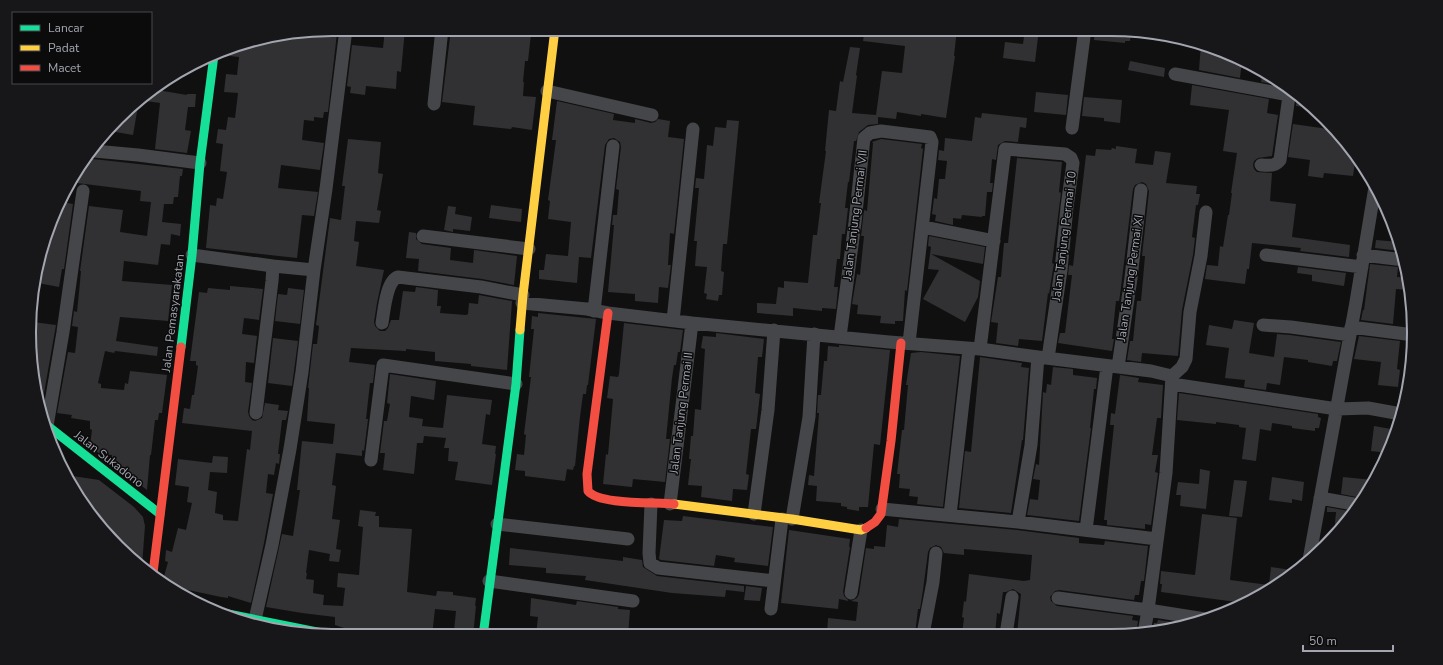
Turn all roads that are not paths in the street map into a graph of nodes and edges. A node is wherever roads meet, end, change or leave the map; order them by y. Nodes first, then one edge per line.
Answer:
1 (345, 36) edge
2 (441, 36) edge
3 (554, 36) edge
4 (1083, 36) edge
5 (213, 62) edge
6 (1175, 74) dead end
7 (547, 90) junction
8 (1282, 91) edge
9 (1289, 96) edge
10 (434, 104) dead end
11 (652, 115) dead end
12 (1072, 128) dead end
13 (694, 130) dead end
14 (613, 146) dead end
15 (98, 151) edge
16 (200, 163) junction
17 (1261, 164) dead end
18 (1142, 190) dead end
19 (83, 192) dead end
20 (1373, 196) edge
21 (1206, 212) dead end
22 (923, 227) junction
23 (423, 236) dead end
24 (994, 241) junction
25 (529, 249) junction
26 (192, 255) junction
27 (1266, 255) dead end
28 (1398, 260) edge
29 (1363, 261) junction
30 (273, 266) junction
31 (314, 270) junction
32 (522, 299) junction
33 (594, 311) junction
34 (608, 313) junction
35 (673, 320) junction
36 (382, 323) dead end
37 (692, 323) junction
38 (1263, 326) dead end
39 (774, 330) junction
40 (1350, 331) junction
41 (814, 334) junction
42 (1407, 335) edge
43 (840, 336) junction
44 (905, 343) junction
45 (974, 349) junction
46 (1043, 357) junction
47 (1112, 366) junction
48 (1172, 380) junction
49 (516, 384) junction
50 (1337, 409) junction
51 (47, 413) edge
52 (256, 413) dead end
53 (1396, 413) edge
54 (53, 431) edge
55 (371, 460) dead end
56 (1320, 498) junction
57 (651, 504) junction
58 (670, 504) junction
59 (1352, 504) edge
60 (882, 510) junction
61 (160, 514) junction
62 (754, 514) junction
63 (950, 515) junction
64 (787, 519) junction
65 (1018, 522) junction
66 (497, 524) junction
67 (861, 530) junction
68 (1086, 530) junction
69 (628, 539) dead end
70 (1157, 539) junction
71 (1311, 551) edge
72 (936, 553) dead end
73 (153, 569) edge
74 (490, 581) junction
75 (774, 581) junction
76 (851, 593) dead end
77 (1012, 597) dead end
78 (1058, 598) dead end
79 (633, 600) dead end
80 (771, 609) dead end
81 (1148, 610) junction
82 (1193, 617) edge
83 (255, 619) edge
84 (1145, 626) edge
85 (484, 629) edge
86 (924, 629) edge
87 (1007, 629) edge

1 - 31 street
2 - 10 street
3 - 7 street
4 - 12 street
5 - 16 street, Jalan Pemasyarakatan
6 - 8 street
7 - 11 street
7 - 25 street
9 - 17 street
13 - 35 street
14 - 33 street
15 - 16 street
16 - 26 street, Jalan Pemasyarakatan
18 - 47 street, Jalan Tanjung Permai XI
19 - 51 street
20 - 29 street
21 - 48 street
22 - 24 street
22 - 43 street, Jalan Tanjung Permai VII
22 - 44 street
23 - 25 street
24 - 45 street
24 - 46 street, Jalan Tanjung Permai 10
25 - 32 street
26 - 30 street
26 - 61 street, Jalan Pemasyarakatan
27 - 29 street
28 - 29 street
29 - 40 street
30 - 31 street
30 - 52 street
31 - 83 street
32 - 33 street
32 - 36 street
32 - 49 street
33 - 34 street
34 - 35 street
34 - 57 street
35 - 37 street
37 - 39 street
37 - 58 street, Jalan Tanjung Permai II
38 - 40 street
39 - 41 street
39 - 62 street
40 - 42 street
40 - 50 street
41 - 43 street
41 - 64 street
43 - 44 street
44 - 45 street
44 - 60 street
45 - 46 street
45 - 63 street
46 - 47 street
46 - 65 street, Jalan Tanjung Permai 10
47 - 48 street
47 - 68 street, Jalan Tanjung Permai XI
48 - 50 street
48 - 70 street
49 - 55 street
49 - 66 street
50 - 53 street
50 - 56 street
54 - 61 street, Jalan Sukadono
56 - 59 street
56 - 71 street
57 - 58 street
57 - 75 street
58 - 62 street
60 - 63 street
60 - 67 street
61 - 73 street, Jalan Pemasyarakatan
62 - 64 street
63 - 65 street
64 - 67 street
64 - 75 street
65 - 68 street
66 - 69 street
66 - 74 street
67 - 76 street
68 - 70 street
70 - 81 street
72 - 86 street
74 - 79 street
74 - 85 street
75 - 80 street
77 - 87 street
78 - 81 street
81 - 82 street
81 - 84 street

